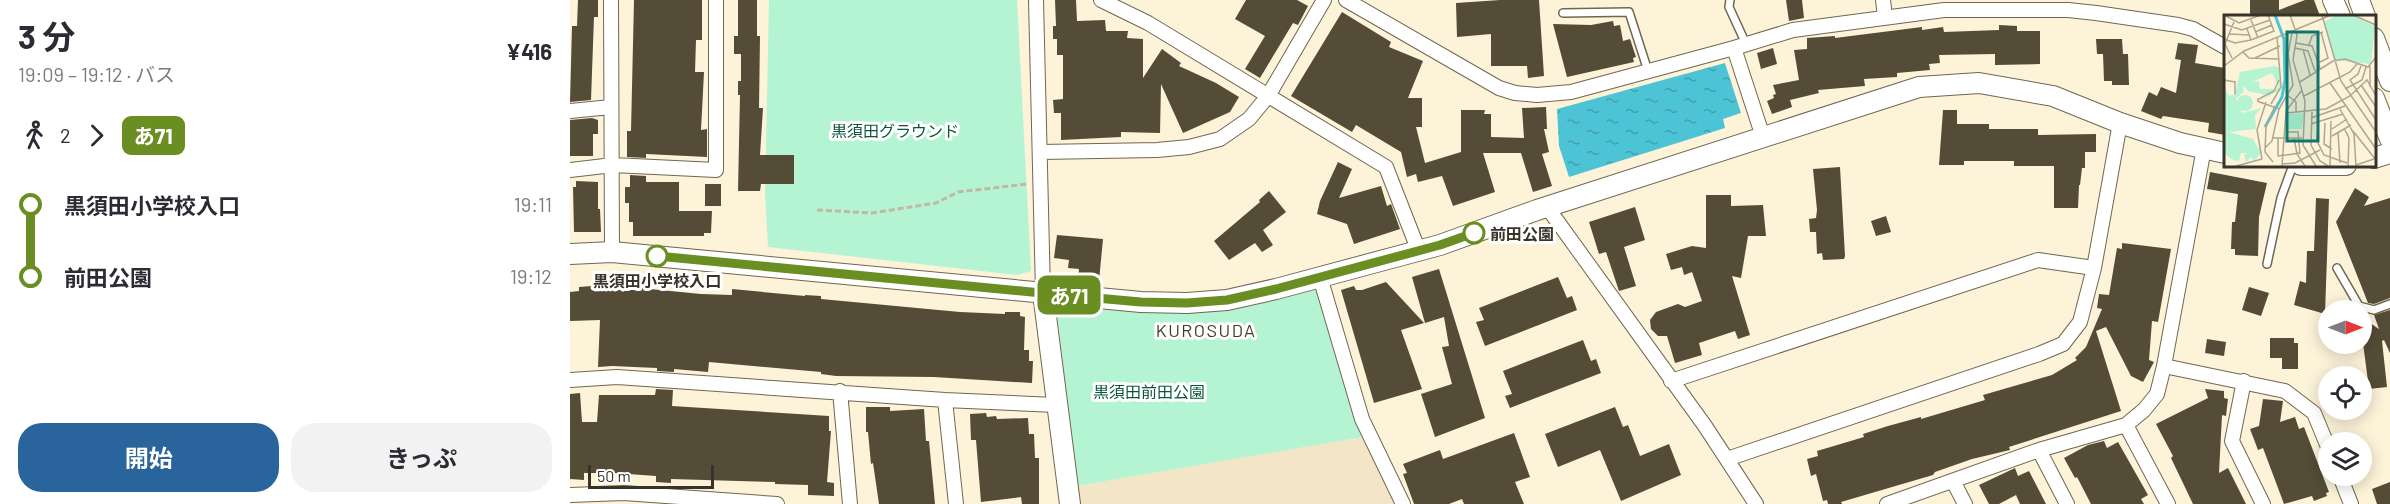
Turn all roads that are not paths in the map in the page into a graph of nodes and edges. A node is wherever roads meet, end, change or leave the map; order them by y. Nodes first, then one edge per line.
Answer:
1 (611, 0) edge
2 (716, 0) edge
3 (1036, 0) edge
4 (1101, 0) edge
5 (1324, 0) edge
6 (1346, 0) edge
7 (1730, 0) edge
8 (1883, 0) edge
9 (2333, 0) edge
10 (2359, 0) edge
11 (1563, 13) dead end
12 (2340, 15) edge
13 (2365, 15) edge
14 (1885, 17) junction
15 (2375, 43) edge
16 (1740, 46) junction
17 (2224, 46) edge
18 (1648, 72) junction
19 (2390, 81) edge
20 (1268, 96) junction
21 (2375, 103) edge
22 (611, 107) junction
23 (570, 111) edge
24 (2120, 123) junction
25 (1763, 136) junction
26 (2390, 139) edge
27 (2204, 148) junction
28 (1040, 152) junction
29 (2224, 153) edge
30 (2390, 153) edge
31 (2375, 157) edge
32 (613, 165) junction
33 (2293, 166) edge
34 (570, 170) edge
35 (1547, 207) junction
36 (1418, 249) junction
37 (612, 252) junction
38 (570, 255) edge
39 (2267, 264) dead end
40 (2094, 268) junction
41 (2337, 268) dead end
42 (1320, 277) junction
43 (1043, 293) junction
44 (2390, 304) edge
45 (2164, 366) junction
46 (570, 380) edge
47 (1671, 381) junction
48 (2244, 381) junction
49 (840, 392) junction
50 (945, 400) junction
51 (1056, 405) junction
52 (2126, 425) junction
53 (2322, 432) edge
54 (2039, 450) junction
55 (1727, 459) junction
56 (1953, 481) junction
57 (2344, 486) edge
58 (570, 495) edge
59 (777, 504) edge
60 (850, 504) edge
61 (956, 504) edge
62 (1070, 504) edge
63 (1403, 504) edge
64 (1756, 504) edge
65 (1887, 504) edge
66 (1965, 504) edge
67 (2067, 504) edge
68 (2169, 504) edge
69 (2263, 504) edge
70 (2351, 504) edge

1 - 22 street
2 - 32 street
3 - 28 street
4 - 20 street
5 - 20 street
6 - 18 street
7 - 16 lane
8 - 14 street
9 - 12 street
10 - 13 street
11 - 18 lane
14 - 16 street
14 - 17 street
15 - 19 street
16 - 18 street
16 - 25 street
20 - 28 street
20 - 36 street
21 - 26 street
22 - 23 street
22 - 32 street
24 - 25 street
24 - 27 street
24 - 40 street
25 - 35 street
27 - 29 street
27 - 45 street
28 - 43 street
30 - 31 street
32 - 34 street
32 - 37 street
33 - 39 lane
35 - 36 street
35 - 47 street
36 - 42 street
37 - 38 street
37 - 43 street
40 - 47 street
40 - 55 street
41 - 44 lane
42 - 43 street
42 - 63 street
43 - 51 street
45 - 48 street
45 - 52 street
46 - 49 street
47 - 55 street
48 - 53 street
48 - 69 street
49 - 50 street
49 - 60 street
50 - 51 street
50 - 61 street
51 - 62 street
52 - 54 street
52 - 68 street
54 - 56 street
54 - 67 street
55 - 64 street
56 - 65 street
56 - 66 street
57 - 70 street
58 - 59 street

